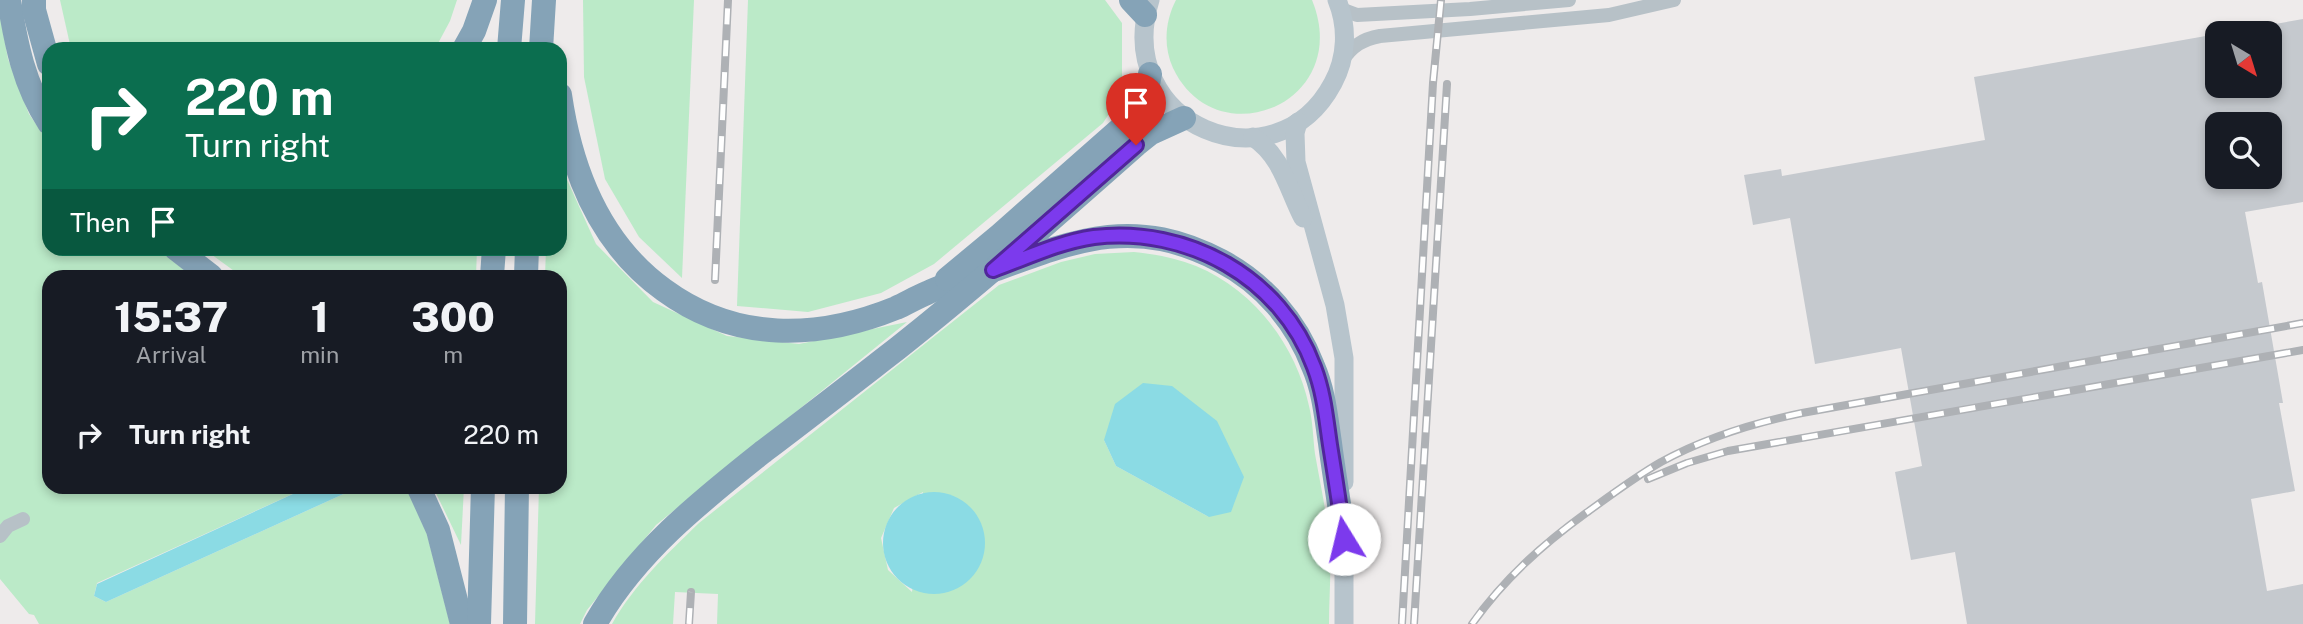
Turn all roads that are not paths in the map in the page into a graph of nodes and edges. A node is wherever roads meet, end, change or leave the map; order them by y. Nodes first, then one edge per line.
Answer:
1 (9, 0) edge
2 (34, 0) edge
3 (485, 0) edge
4 (513, 0) edge
5 (544, 0) edge
6 (559, 0) edge
7 (1569, 0) edge
8 (1674, 0) edge
9 (1142, 5) edge
10 (1339, 5) edge
11 (43, 42) edge
12 (468, 42) edge
13 (510, 42) edge
14 (541, 42) edge
15 (558, 42) edge
16 (1341, 62) junction
17 (1150, 74) junction
18 (42, 112) edge
19 (1184, 118) junction
20 (1298, 122) junction
21 (567, 134) edge
22 (1253, 137) junction
23 (1321, 254) junction
24 (185, 256) edge
25 (203, 270) edge
26 (993, 270) junction
27 (929, 292) junction
28 (422, 494) edge
29 (483, 494) edge
30 (517, 494) edge
31 (23, 519) dead end
32 (3, 527) edge
33 (1344, 539) junction
34 (462, 624) edge
35 (479, 624) edge
36 (515, 624) edge
37 (595, 624) edge
38 (1344, 624) edge

1 - 18 highway
2 - 11 highway
3 - 12 highway
4 - 13 highway
5 - 14 highway
6 - 15 highway
7 - 10 street
8 - 16 street
9 - 17 main road
10 - 16 main road
16 - 20 main road
17 - 19 main road
17 - 27 highway
19 - 22 main road
19 - 26 highway
20 - 22 main road
20 - 23 main road
21 - 27 highway
22 - 23 main road
23 - 33 main road
24 - 25 highway
26 - 27 highway
26 - 33 highway
26 - 37 highway
28 - 34 highway
29 - 35 highway
30 - 36 highway
31 - 32 street
33 - 38 main road

